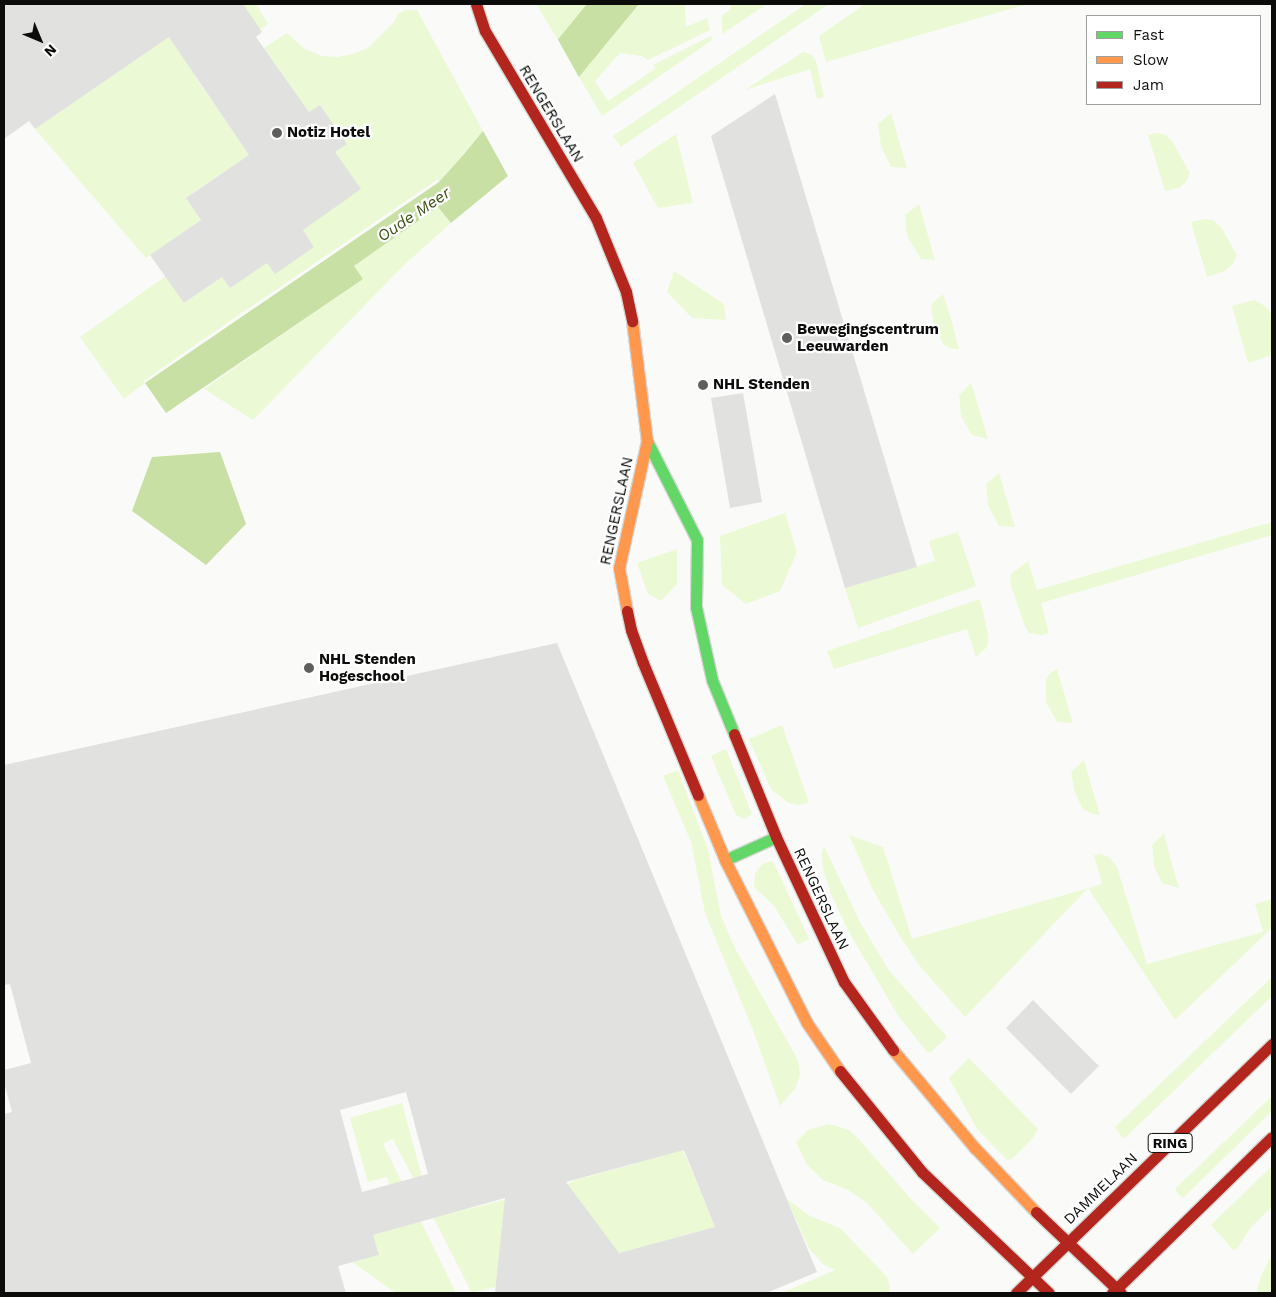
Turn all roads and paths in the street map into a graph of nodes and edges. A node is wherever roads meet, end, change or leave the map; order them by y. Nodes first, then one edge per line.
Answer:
1 (476, 4) edge
2 (647, 441) junction
3 (776, 838) junction
4 (725, 860) junction
5 (1272, 1044) edge
6 (1272, 1137) edge
7 (1068, 1242) junction
8 (1032, 1277) junction
9 (1117, 1292) edge
10 (1016, 1293) edge
11 (1049, 1293) edge

1 - 2 street, RENGERSLAAN
2 - 3 street, RENGERSLAAN
2 - 4 street, RENGERSLAAN
3 - 4 street
3 - 7 street, RENGERSLAAN
4 - 8 street, RENGERSLAAN
5 - 7 street, DAMMELAAN / RING
6 - 9 street
7 - 8 street, DAMMELAAN / RING
7 - 9 street, RENGERSLAAN
8 - 10 street, DAMMELAAN / RING
8 - 11 street, RENGERSLAAN

